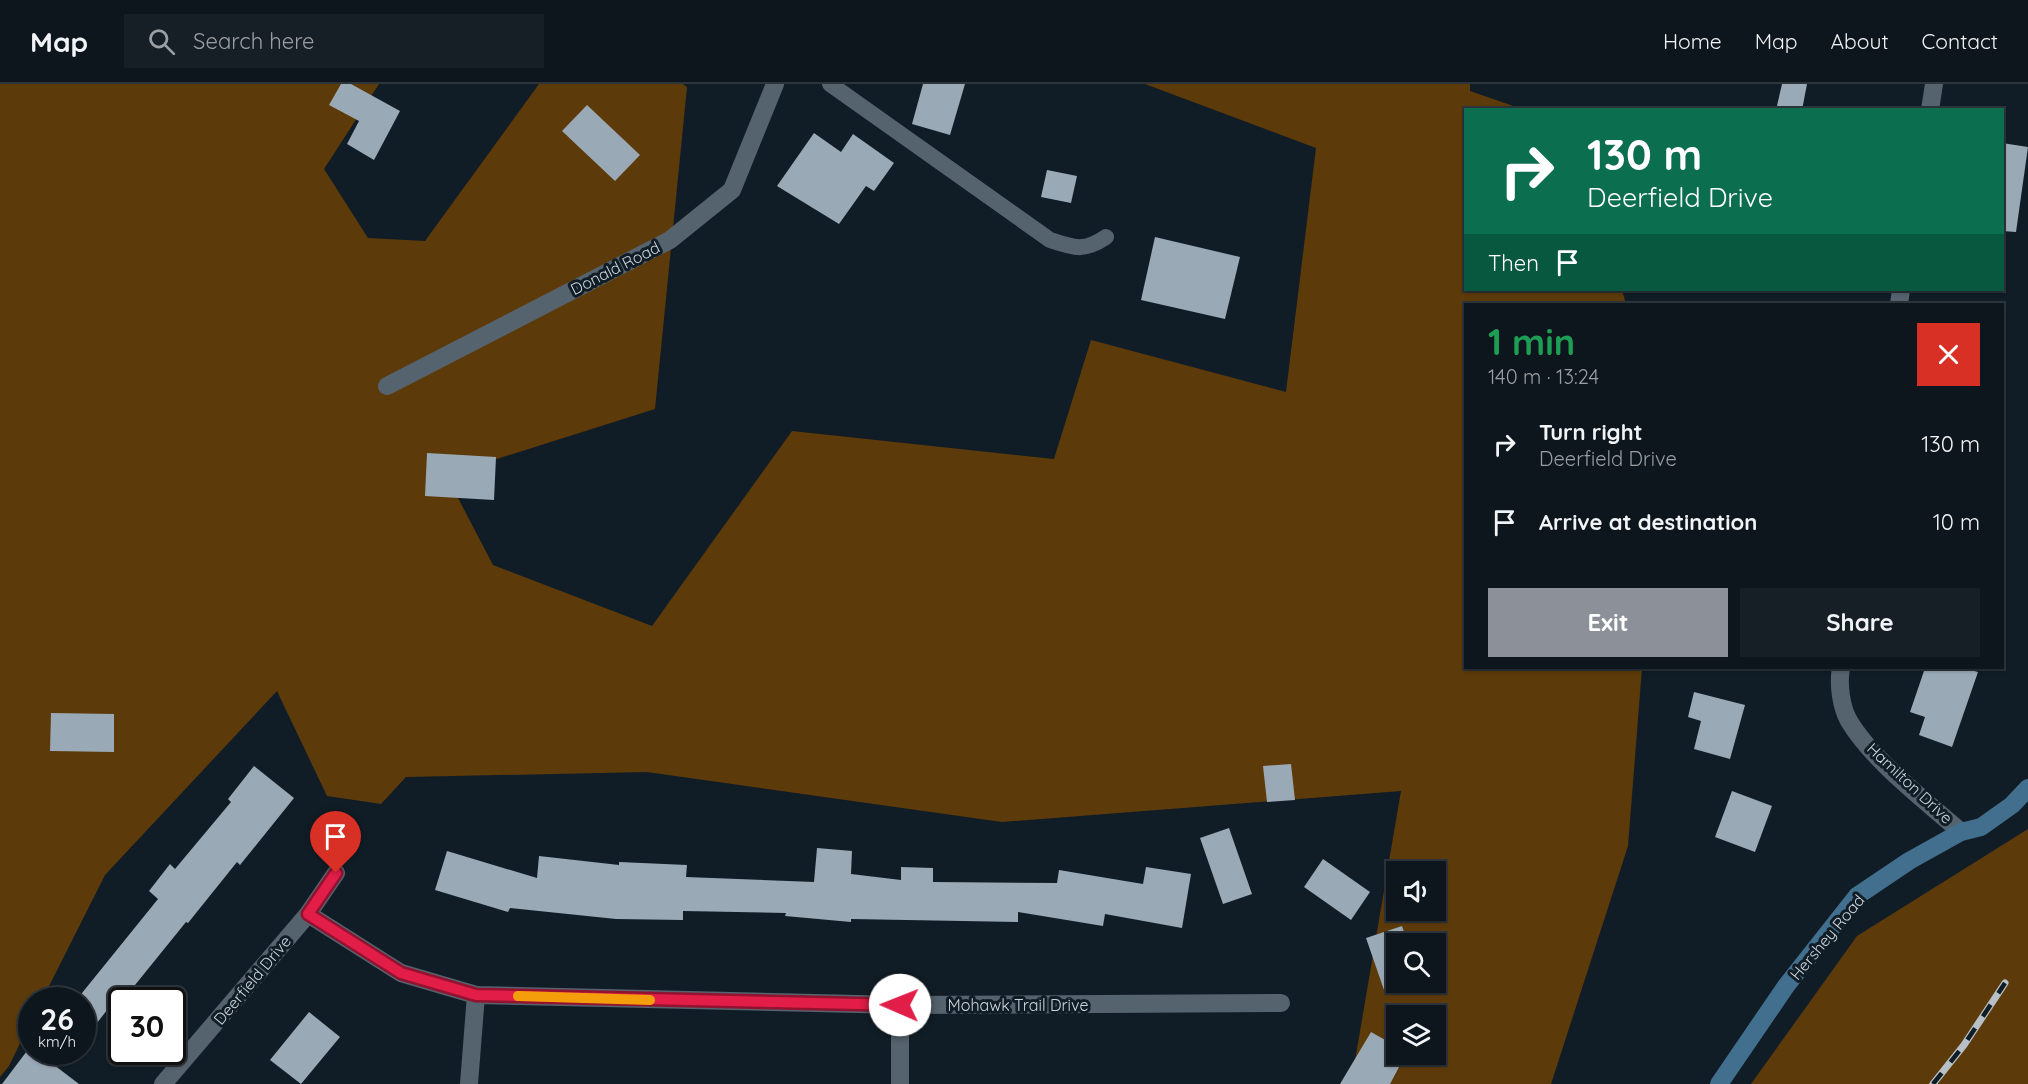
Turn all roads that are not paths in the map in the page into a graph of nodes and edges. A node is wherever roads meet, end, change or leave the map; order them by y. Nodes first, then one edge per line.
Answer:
1 (775, 84) edge
2 (830, 84) edge
3 (1934, 84) edge
4 (1930, 108) edge
5 (1106, 237) dead end
6 (387, 386) dead end
7 (1841, 669) edge
8 (2028, 788) edge
9 (1961, 832) junction
10 (336, 873) dead end
11 (308, 914) junction
12 (476, 995) junction
13 (1281, 1003) dead end
14 (900, 1005) junction
15 (163, 1084) edge
16 (470, 1084) edge
17 (900, 1084) edge
18 (1719, 1084) edge

1 - 6 street, Donald Road
2 - 5 lane
3 - 4 street
7 - 9 street, Hamilton Drive
8 - 9 street, Hershey Road
9 - 18 street, Hershey Road
10 - 11 street, Deerfield Drive
11 - 12 street, Mohawk Trail Drive
11 - 15 street, Deerfield Drive
12 - 14 street, Mohawk Trail Drive
12 - 16 street
13 - 14 street, Mohawk Trail Drive
14 - 17 street

